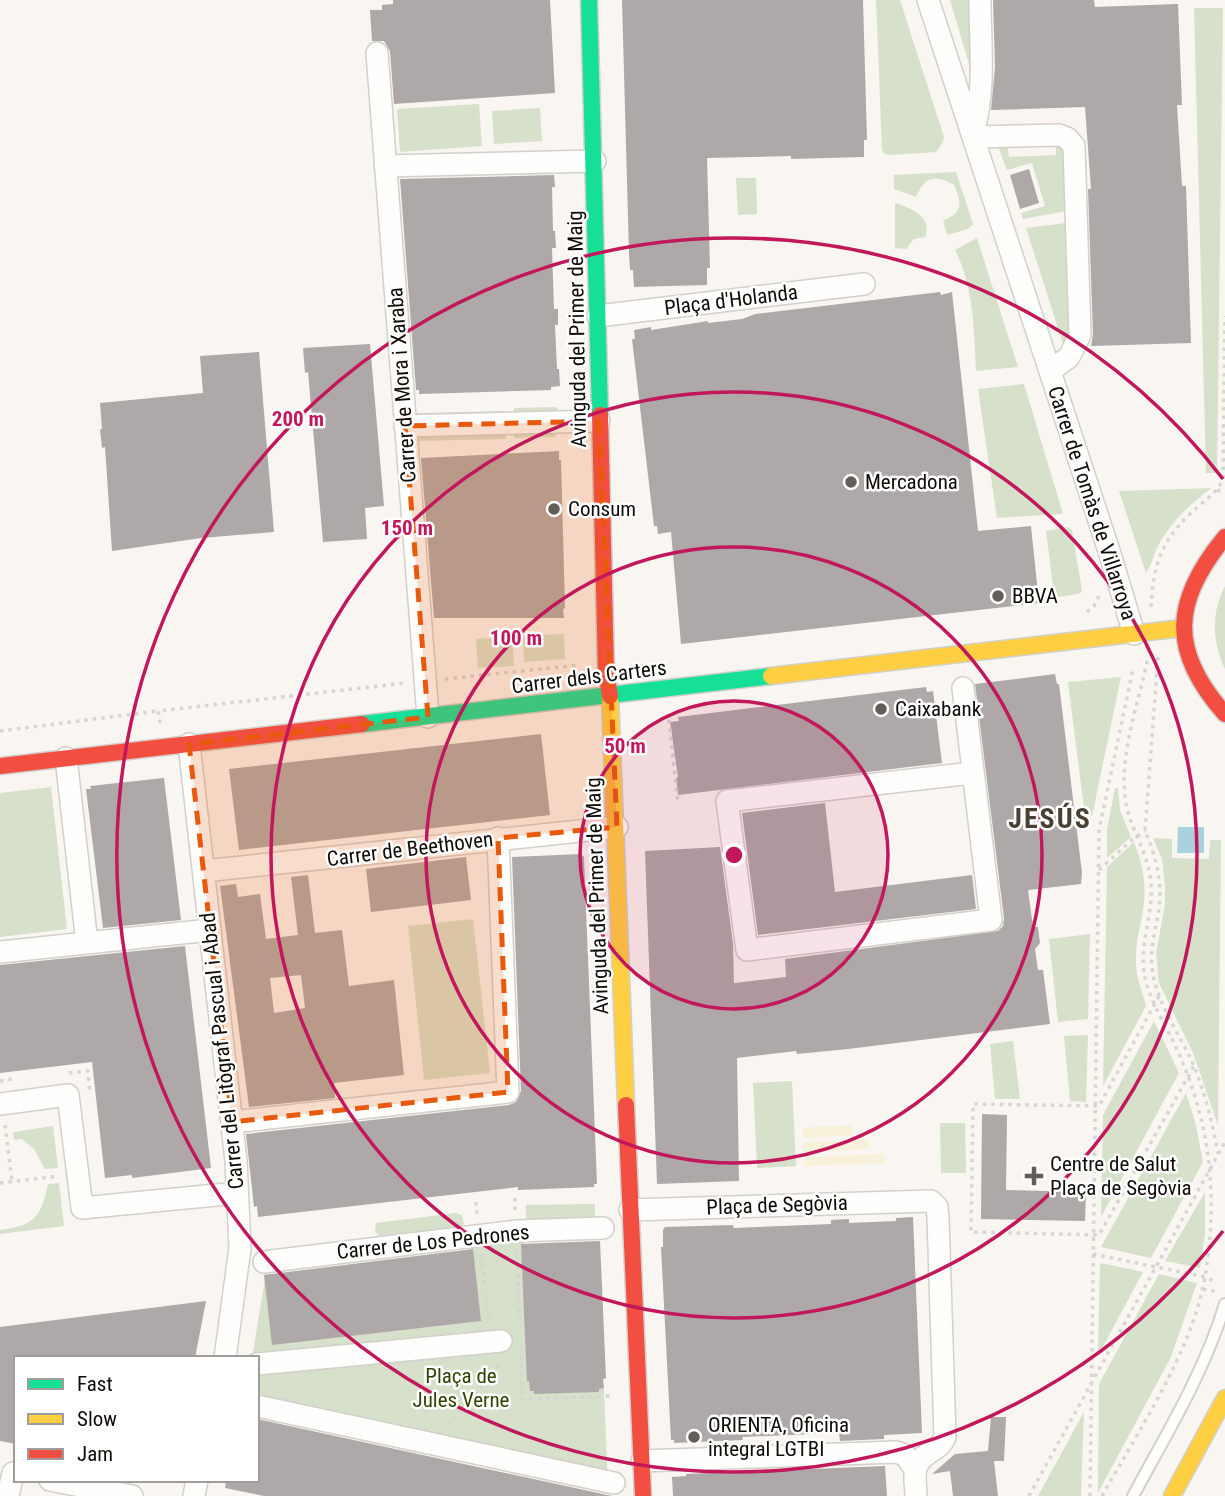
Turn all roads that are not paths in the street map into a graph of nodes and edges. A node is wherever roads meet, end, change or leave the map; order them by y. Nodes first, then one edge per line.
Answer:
1 (589, 0) edge
2 (928, 0) edge
3 (980, 0) edge
4 (376, 53) dead end
5 (974, 135) junction
6 (595, 161) junction
7 (385, 166) junction
8 (864, 284) dead end
9 (598, 316) junction
10 (1050, 371) junction
11 (599, 421) junction
12 (405, 426) junction
13 (1225, 537) edge
14 (1183, 628) junction
15 (1134, 634) junction
16 (963, 688) dead end
17 (610, 696) junction
18 (1225, 714) edge
19 (428, 717) junction
20 (189, 744) junction
21 (65, 758) junction
22 (0, 766) edge
23 (972, 773) junction
24 (617, 827) junction
25 (498, 838) junction
26 (204, 871) junction
27 (210, 930) junction
28 (87, 943) junction
29 (0, 952) edge
30 (2, 1103) edge
31 (232, 1122) junction
32 (237, 1193) junction
33 (630, 1210) junction
34 (603, 1228) dead end
35 (264, 1262) dead end
36 (1223, 1298) edge
37 (501, 1341) dead end
38 (225, 1356) edge
39 (259, 1364) edge
40 (1225, 1398) edge
41 (259, 1406) edge
42 (642, 1461) junction
43 (915, 1469) junction
44 (9, 1473) edge
45 (60, 1482) edge
46 (614, 1483) dead end
47 (8, 1496) edge
48 (132, 1496) edge
49 (643, 1496) edge
50 (916, 1496) edge
51 (1133, 1496) edge
52 (1171, 1496) edge

1 - 6 street, Avinguda del Primer de Maig
2 - 5 street, Carrer de Tomàs de Villarroya
3 - 5 street
4 - 7 street, Carrer de Mora i Xaraba
5 - 10 street, Carrer de Tomàs de Villarroya
5 - 10 street, Carrer de Tomàs de Villarroya
6 - 7 street
6 - 9 street, Avinguda del Primer de Maig
7 - 12 street, Carrer de Mora i Xaraba
8 - 9 street, Plaça d'Holanda
9 - 11 street, Avinguda del Primer de Maig
10 - 15 street, Carrer de Tomàs de Villarroya
11 - 12 street
11 - 17 street, Avinguda del Primer de Maig
12 - 19 street, Carrer de Mora i Xaraba
13 - 14 street
14 - 15 street, Carrer dels Carters
14 - 18 street
15 - 17 street, Carrer dels Carters
16 - 23 street
17 - 19 street, Carrer dels Carters
17 - 24 street, Avinguda del Primer de Maig
19 - 20 street, Carrer dels Carters
20 - 21 street, Carrer dels Carters
20 - 26 street, Carrer del Litògraf Pascual i Abad
21 - 22 street, Carrer dels Carters
21 - 28 street
23 - 23 street
24 - 25 street, Carrer de Beethoven
24 - 33 street, Avinguda del Primer de Maig
25 - 26 street, Carrer de Beethoven
25 - 31 street
26 - 27 street, Carrer del Litògraf Pascual i Abad
27 - 28 street
27 - 31 street, Carrer del Litògraf Pascual i Abad
28 - 29 street
30 - 32 street
31 - 32 street, Carrer del Litògraf Pascual i Abad
32 - 38 street, Carrer del Litògraf Pascual i Abad
33 - 42 street, Avinguda del Primer de Maig
33 - 43 street, Plaça de Segòvia
34 - 35 street, Carrer de Los Pedrones
36 - 51 lane
37 - 39 street
40 - 52 street
41 - 46 street
42 - 43 street
42 - 49 street, Avinguda del Primer de Maig
43 - 50 street
44 - 47 street
45 - 48 street

